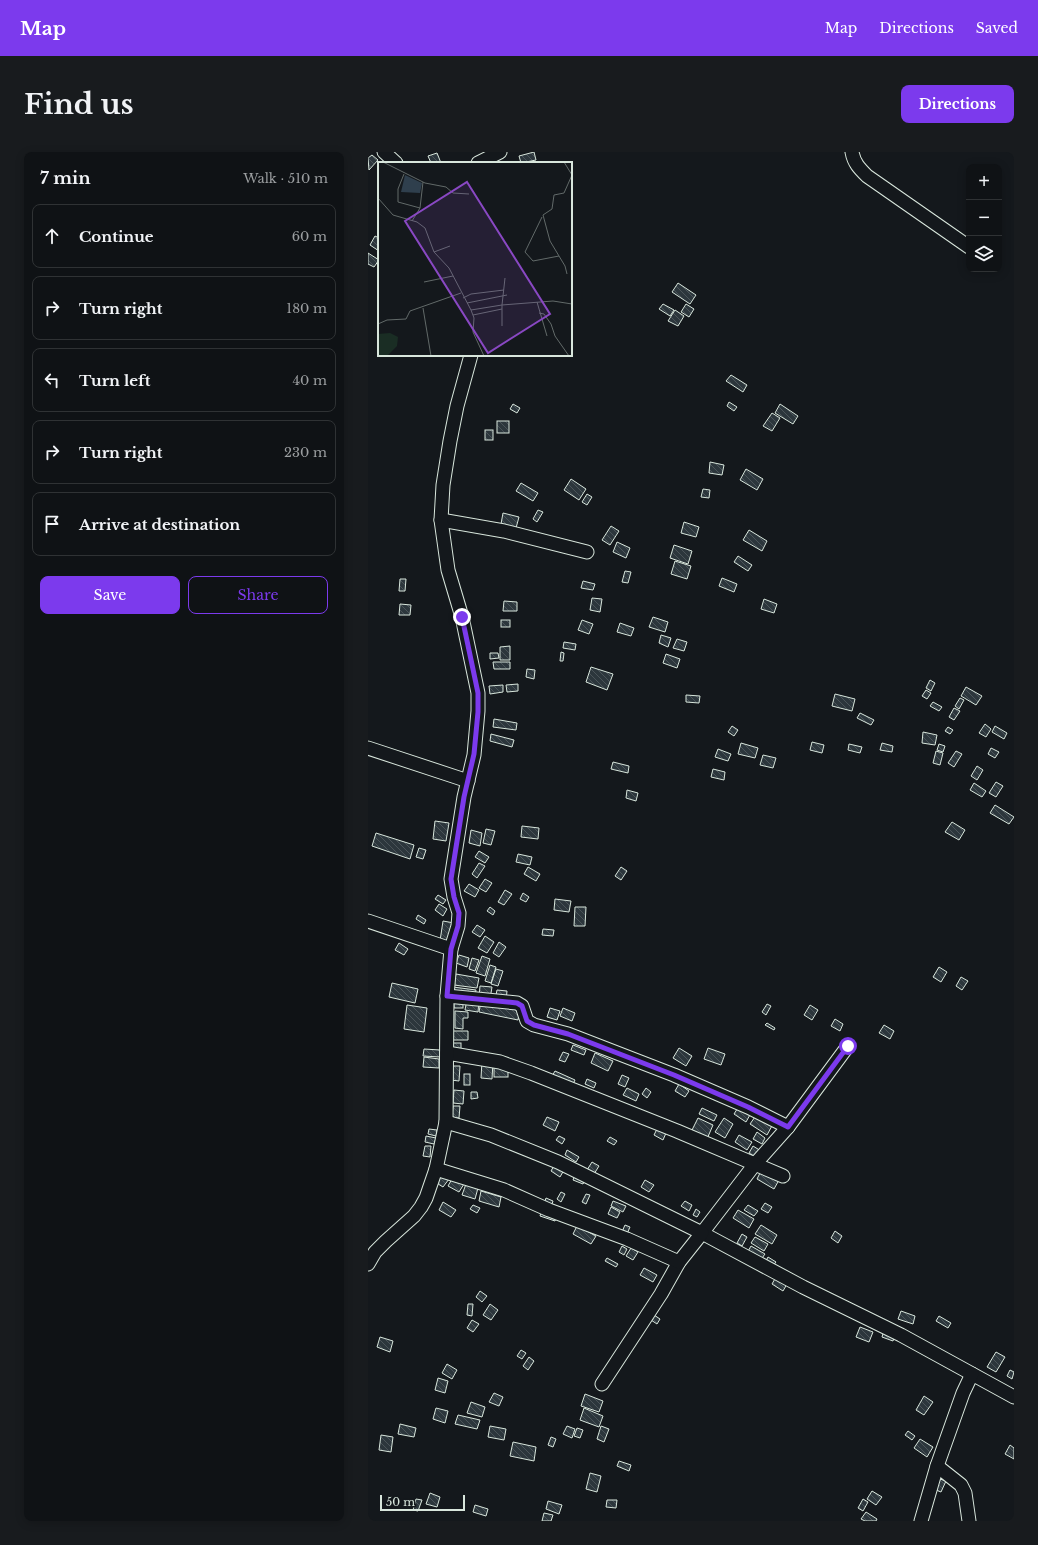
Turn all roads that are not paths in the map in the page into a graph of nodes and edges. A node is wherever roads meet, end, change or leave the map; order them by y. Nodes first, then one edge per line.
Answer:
1 (384, 152) edge
2 (500, 152) edge
3 (852, 152) edge
4 (395, 162) edge
5 (480, 162) edge
6 (966, 245) edge
7 (471, 356) edge
8 (441, 520) junction
9 (587, 552) dead end
10 (368, 748) edge
11 (468, 781) junction
12 (368, 921) edge
13 (451, 949) junction
14 (447, 996) junction
15 (848, 1046) dead end
16 (447, 1053) junction
17 (446, 1122) junction
18 (788, 1127) junction
19 (755, 1164) junction
20 (436, 1169) junction
21 (783, 1176) dead end
22 (702, 1233) junction
23 (679, 1262) junction
24 (368, 1264) edge
25 (972, 1374) junction
26 (602, 1384) dead end
27 (1014, 1396) edge
28 (937, 1466) junction
29 (921, 1521) edge
30 (969, 1521) edge

1 - 4 street
2 - 5 street
3 - 6 street
7 - 8 street
8 - 9 street
8 - 11 street
10 - 11 street
11 - 13 street
12 - 13 street
13 - 14 street
14 - 16 street
14 - 18 street
15 - 18 street
16 - 17 street
16 - 19 street
17 - 20 street
17 - 22 street
18 - 19 street
19 - 21 street
19 - 22 street
20 - 23 street
20 - 24 street
22 - 23 street
22 - 25 street
23 - 26 street
25 - 27 street
25 - 28 street
28 - 29 street
28 - 30 street

